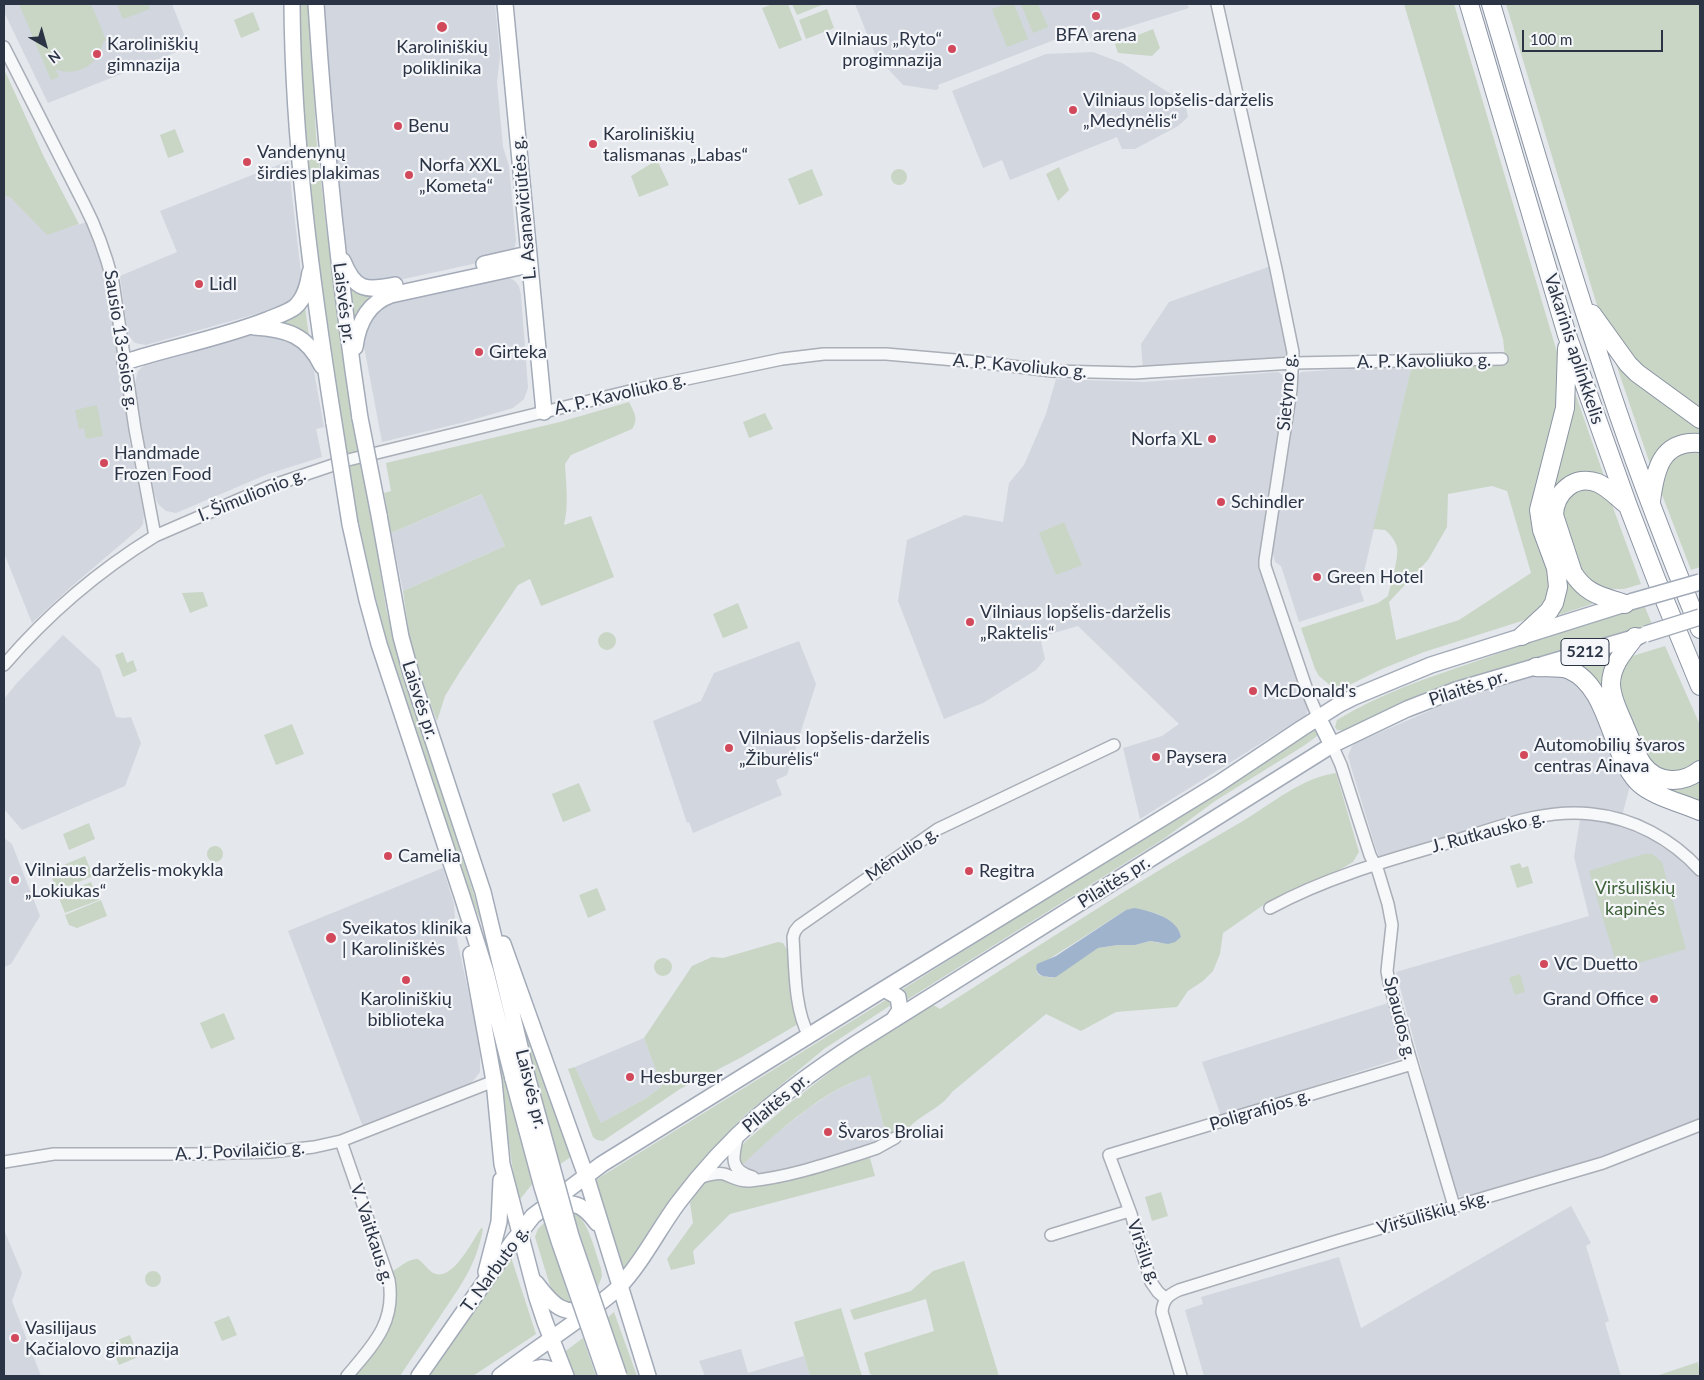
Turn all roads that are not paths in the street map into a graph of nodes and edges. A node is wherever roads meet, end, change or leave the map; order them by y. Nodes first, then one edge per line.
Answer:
1 (292, 4) edge
2 (316, 4) edge
3 (505, 4) edge
4 (1217, 4) edge
5 (1469, 4) edge
6 (1491, 4) edge
7 (4, 47) edge
8 (338, 248) junction
9 (529, 259) junction
10 (311, 261) junction
11 (1582, 299) junction
12 (250, 326) junction
13 (1567, 335) junction
14 (1502, 359) dead end
15 (126, 362) junction
16 (1293, 363) junction
17 (352, 366) junction
18 (326, 374) junction
19 (544, 412) junction
20 (1700, 419) edge
21 (1700, 443) edge
22 (1651, 504) junction
23 (1628, 506) junction
24 (154, 536) junction
25 (1700, 582) edge
26 (1628, 603) junction
27 (1700, 617) edge
28 (1700, 629) edge
29 (1522, 636) junction
30 (1640, 636) junction
31 (4, 666) edge
32 (1536, 667) junction
33 (1700, 686) edge
34 (1318, 717) junction
35 (1114, 745) dead end
36 (1332, 745) junction
37 (1700, 770) edge
38 (1700, 811) edge
39 (1374, 865) junction
40 (1700, 870) edge
41 (483, 892) junction
42 (462, 896) junction
43 (1270, 908) dead end
44 (884, 988) junction
45 (894, 1019) junction
46 (809, 1036) junction
47 (1412, 1064) junction
48 (520, 1077) junction
49 (494, 1081) junction
50 (1700, 1124) edge
51 (738, 1133) junction
52 (895, 1138) dead end
53 (340, 1141) junction
54 (1108, 1155) joint
55 (4, 1162) edge
56 (502, 1164) junction
57 (586, 1176) junction
58 (698, 1178) junction
59 (765, 1178) junction
60 (552, 1201) junction
61 (1454, 1206) junction
62 (1129, 1210) junction
63 (602, 1230) junction
64 (519, 1233) junction
65 (1051, 1235) dead end
66 (531, 1275) junction
67 (619, 1286) junction
68 (477, 1292) junction
69 (1166, 1299) junction
70 (600, 1303) junction
71 (551, 1340) junction
72 (347, 1376) edge
73 (419, 1376) edge
74 (500, 1376) edge
75 (516, 1376) edge
76 (561, 1376) edge
77 (566, 1376) edge
78 (606, 1376) edge
79 (620, 1376) edge
80 (648, 1376) edge
81 (1181, 1376) edge

1 - 10 main road, Laisvės pr.
2 - 8 main road, Laisvės pr.
3 - 9 main road, L. Asanavičiūtės g.
4 - 16 street, Sietyno g.
5 - 13 highway, Vakarinis aplinkkelis
6 - 11 highway, Vakarinis aplinkkelis
7 - 15 street, Sausio 13-osios g.
8 - 9 main road
8 - 17 main road, Laisvės pr.
9 - 17 main road
9 - 19 main road, L. Asanavičiūtės g.
10 - 12 main road
10 - 18 main road, Laisvės pr.
11 - 20 highway
11 - 22 highway, Vakarinis aplinkkelis
12 - 15 main road
12 - 18 main road
13 - 23 highway, Vakarinis aplinkkelis
13 - 29 highway
14 - 16 street, A. P. Kavoliuko g.
15 - 24 street, Sausio 13-osios g.
16 - 19 street, A. P. Kavoliuko g.
16 - 34 street, Sietyno g.
17 - 41 main road, Laisvės pr., bridge
18 - 42 main road, Laisvės pr., bridge
19 - 24 street, I. Šimulionio g.
21 - 22 highway
22 - 28 highway, Vakarinis aplinkkelis
23 - 26 highway
23 - 33 highway, Vakarinis aplinkkelis
24 - 31 street, I. Šimulionio g.
25 - 26 main road, Pilaitės pr. / 5212, bridge
26 - 29 main road, Pilaitės pr. / 5212
27 - 30 main road, Pilaitės pr. / 5212, bridge
29 - 34 main road, Pilaitės pr.
30 - 32 main road, Pilaitės pr. / 5212
30 - 37 highway
32 - 36 main road, Pilaitės pr.
32 - 38 highway
34 - 36 main road
34 - 44 main road, Pilaitės pr.
35 - 46 street, Mėnulio g.
36 - 39 street, Spaudos g.
36 - 45 main road, Pilaitės pr.
39 - 40 street, J. Rutkausko g.
39 - 43 street, J. Rutkausko g.
39 - 47 street, Spaudos g.
41 - 48 main road, Laisvės pr.
41 - 57 main road
42 - 48 main road, Laisvės pr.
42 - 49 main road, Laisvės pr.
44 - 45 main road
44 - 46 main road, Pilaitės pr.
45 - 51 main road, Pilaitės pr.
46 - 57 main road, Pilaitės pr.
47 - 54 street, Poligrafijos g.
47 - 61 street, Spaudos g.
48 - 78 main road, Laisvės pr., bridge
48 - 79 main road, Laisvės pr., bridge
49 - 53 street, A. J. Povilaičio g.
49 - 56 main road, Laisvės pr.
50 - 61 street, Viršuliškių skg.
51 - 58 main road, Pilaitės pr.
51 - 59 street
52 - 59 street
53 - 55 street, A. J. Povilaičio g.
53 - 72 street, V. Vaitkaus g.
54 - 62 street, Viršilų g.
56 - 64 main road, Laisvės pr.
56 - 68 main road
57 - 60 main road, T. Narbuto g.
57 - 63 main road
58 - 59 street
58 - 67 main road, Pilaitės pr.
60 - 63 main road
60 - 64 main road, T. Narbuto g.
61 - 69 street, Viršuliškių skg.
62 - 65 street
62 - 69 street, Viršilų g.
63 - 67 main road
64 - 66 main road, Laisvės pr.
64 - 68 main road, T. Narbuto g.
66 - 70 main road
66 - 71 main road, Laisvės pr.
67 - 70 main road
67 - 80 main road
68 - 73 main road, T. Narbuto g.
69 - 81 street, Viršilų g.
70 - 71 main road
71 - 74 main road
71 - 77 main road, Laisvės pr.
75 - 76 main road

